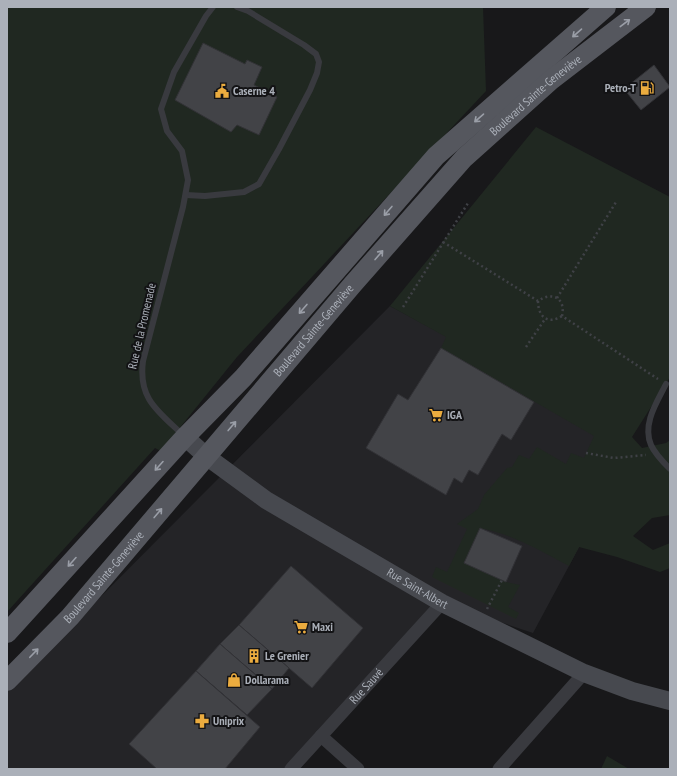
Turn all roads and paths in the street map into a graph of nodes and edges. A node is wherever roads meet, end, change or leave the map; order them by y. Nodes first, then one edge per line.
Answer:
1 (213, 7) edge
2 (237, 7) edge
3 (606, 7) edge
4 (646, 7) edge
5 (186, 195) junction
6 (616, 202) dead end
7 (468, 203) dead end
8 (443, 242) junction
9 (557, 298) junction
10 (538, 301) junction
11 (402, 306) dead end
12 (562, 316) junction
13 (545, 319) junction
14 (526, 347) dead end
15 (666, 384) joint
16 (185, 437) junction
17 (586, 453) dead end
18 (206, 456) junction
19 (660, 458) junction
20 (670, 469) edge
21 (502, 580) dead end
22 (442, 603) junction
23 (481, 622) junction
24 (7, 633) edge
25 (584, 673) junction
26 (7, 681) edge
27 (670, 701) edge
28 (321, 736) junction
29 (291, 769) edge
30 (358, 769) edge
31 (499, 769) edge

1 - 5 lane, Rue de la Promenade
2 - 5 lane
3 -> 16 main road, Boulevard Sainte-Geneviève
18 -> 4 main road, Boulevard Sainte-Geneviève
5 - 16 lane, Rue de la Promenade
6 - 9 path
7 - 8 path
8 - 10 path
8 - 11 path
9 - 10 path
9 - 12 path
10 - 13 path
12 - 13 path
12 - 15 path
13 - 14 path
15 - 19 lane
16 - 18 street, Rue Saint-Albert
16 -> 24 main road, Boulevard Sainte-Geneviève
17 - 19 path
18 - 22 street, Rue Saint-Albert
26 -> 18 main road, Boulevard Sainte-Geneviève
19 - 20 lane
21 - 23 path
22 - 23 street, Rue Saint-Albert
22 - 28 street, Rue Sauvé
23 - 25 street, Rue Saint-Albert
25 - 27 street, Rue Saint-Albert
25 - 31 street
28 - 29 street, Rue Sauvé
28 - 30 street

